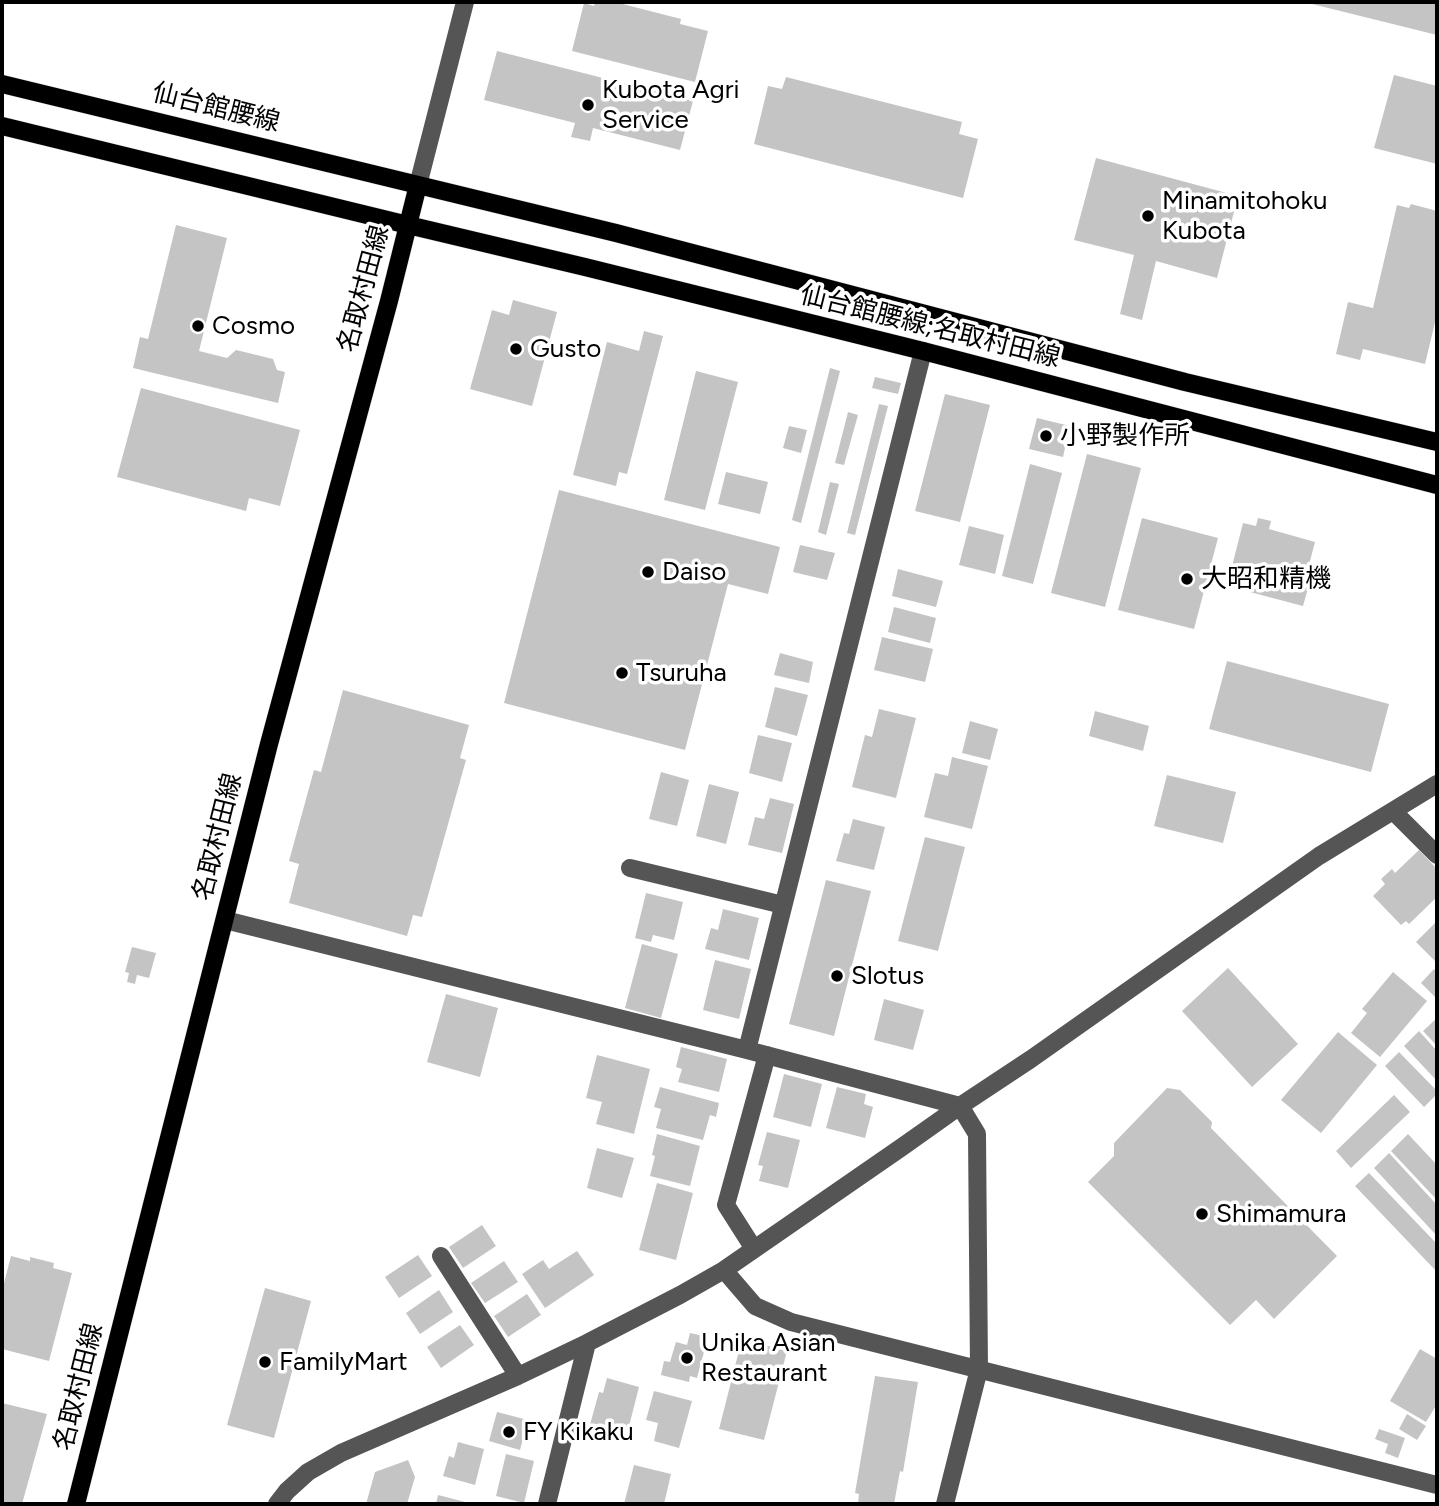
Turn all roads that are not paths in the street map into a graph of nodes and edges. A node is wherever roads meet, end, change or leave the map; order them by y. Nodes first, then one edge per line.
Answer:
1 (465, 2) edge
2 (2, 83) edge
3 (2, 126) edge
4 (418, 185) junction
5 (408, 225) junction
6 (923, 351) junction
7 (1437, 442) edge
8 (1437, 485) edge
9 (1437, 784) edge
10 (1393, 811) junction
11 (1437, 855) edge
12 (631, 868) dead end
13 (783, 905) junction
14 (225, 920) junction
15 (747, 1050) junction
16 (767, 1055) junction
17 (960, 1106) junction
18 (754, 1249) junction
19 (441, 1256) dead end
20 (724, 1270) junction
21 (587, 1343) junction
22 (979, 1369) junction
23 (518, 1376) junction
24 (1437, 1485) edge
25 (76, 1504) edge
26 (277, 1504) edge
27 (547, 1504) edge
28 (946, 1504) edge

1 - 4 street
2 - 4 main road, 仙台館腰線
3 - 5 main road
4 - 5 main road, 名取村田線
4 - 7 main road, 仙台館腰線;名取村田線
5 - 6 main road, 仙台館腰線;名取村田線
5 - 14 main road, 名取村田線
6 - 8 main road, 仙台館腰線;名取村田線
6 - 13 street
9 - 10 street
10 - 11 street
10 - 17 street
12 - 13 street
13 - 15 street
14 - 15 street
14 - 25 main road, 名取村田線
15 - 16 street
16 - 17 street
16 - 18 street
17 - 18 street
17 - 22 street
18 - 20 street
19 - 23 street
20 - 21 street
20 - 22 street
21 - 23 street
21 - 27 street
22 - 24 street
22 - 28 street
23 - 26 street

